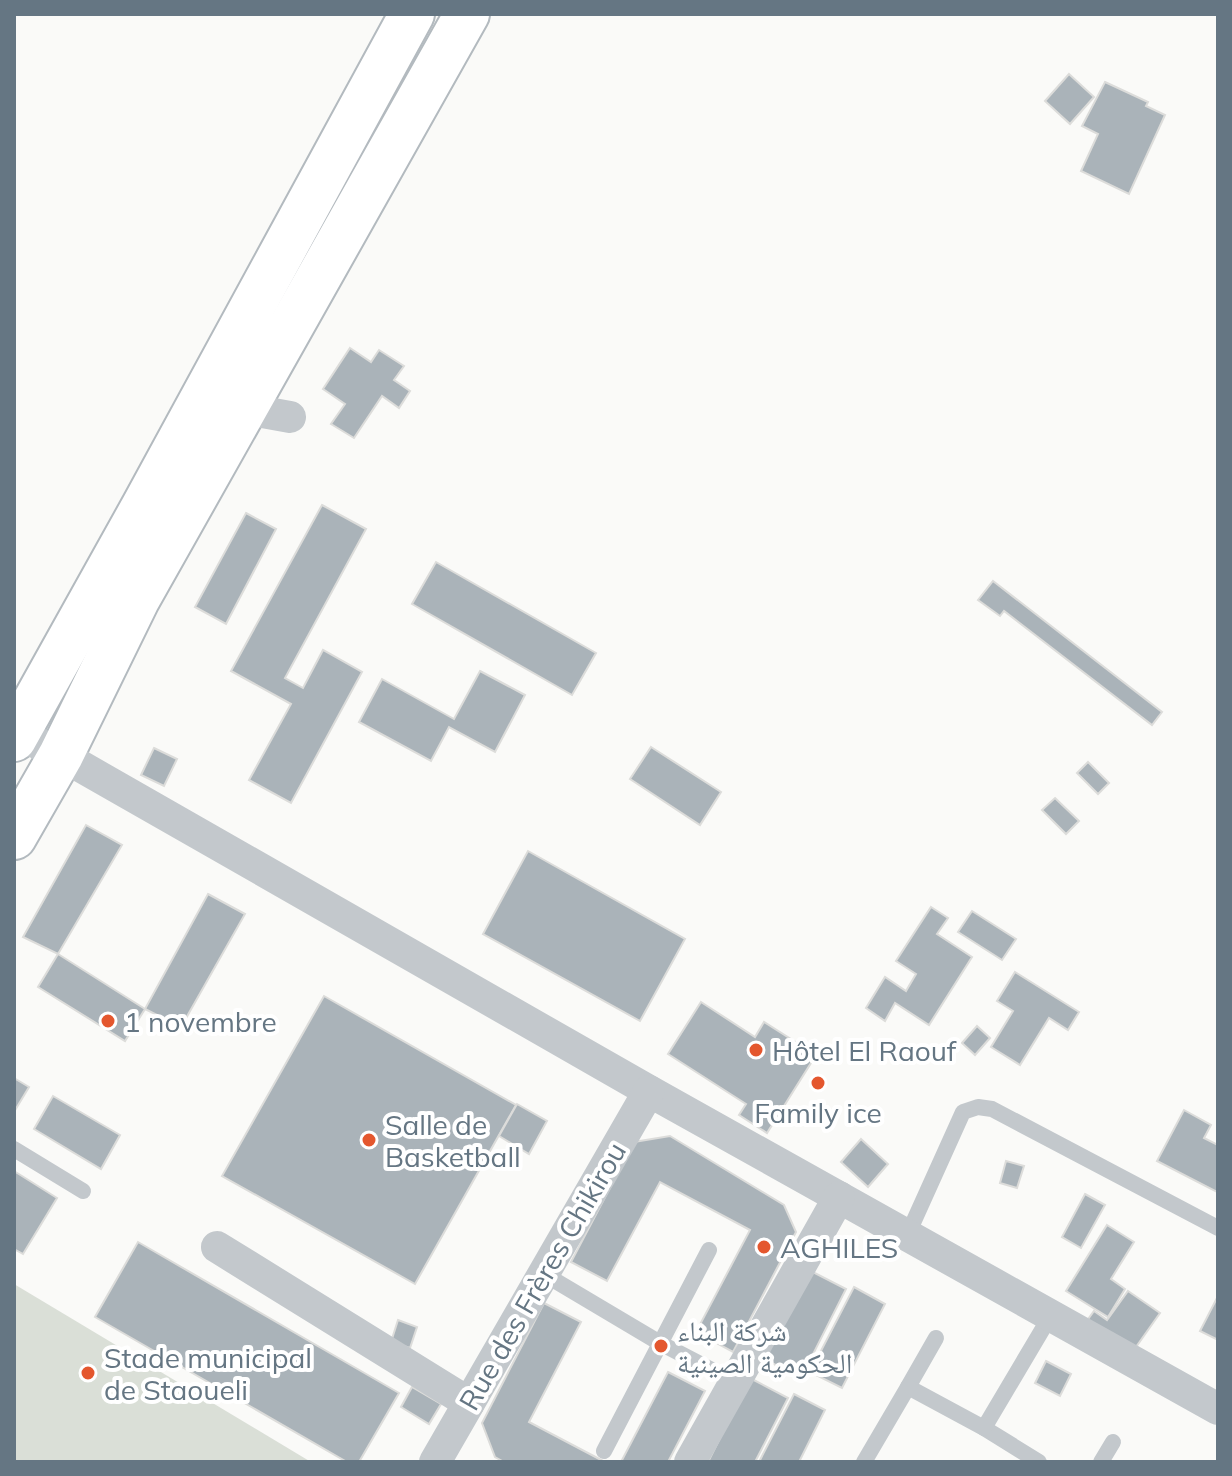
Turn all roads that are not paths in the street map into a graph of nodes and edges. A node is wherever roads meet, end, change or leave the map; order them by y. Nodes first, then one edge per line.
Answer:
1 (412, 14) edge
2 (467, 14) edge
3 (245, 409) junction
4 (290, 417) dead end
5 (16, 736) edge
6 (61, 755) junction
7 (14, 837) edge
8 (649, 1091) junction
9 (14, 1149) edge
10 (83, 1191) dead end
11 (839, 1197) junction
12 (1218, 1228) edge
13 (908, 1234) junction
14 (217, 1247) dead end
15 (709, 1250) dead end
16 (544, 1274) junction
17 (1051, 1315) junction
18 (936, 1338) dead end
19 (660, 1343) junction
20 (735, 1382) junction
21 (908, 1387) junction
22 (469, 1403) junction
23 (1218, 1409) edge
24 (984, 1428) junction
25 (1113, 1442) dead end
26 (604, 1451) dead end
27 (445, 1459) edge
28 (690, 1462) edge
29 (864, 1462) edge
30 (1039, 1462) edge
31 (1101, 1462) edge

1 - 5 main road
2 - 3 main road
3 - 4 street
3 - 6 main road
5 - 6 street
6 - 7 main road
6 - 8 street
8 - 11 street
8 - 16 street, Rue des Frères Chikirou
9 - 10 lane
11 - 13 street
11 - 20 street
12 - 13 lane
13 - 17 street
14 - 22 street
15 - 19 lane
16 - 19 lane
16 - 22 street, Rue des Frères Chikirou
17 - 23 street
17 - 24 lane
18 - 21 lane
19 - 20 lane
19 - 26 lane
20 - 28 street
21 - 24 lane
21 - 29 lane
22 - 27 street, Rue des Frères Chikirou
24 - 30 lane
25 - 31 lane

